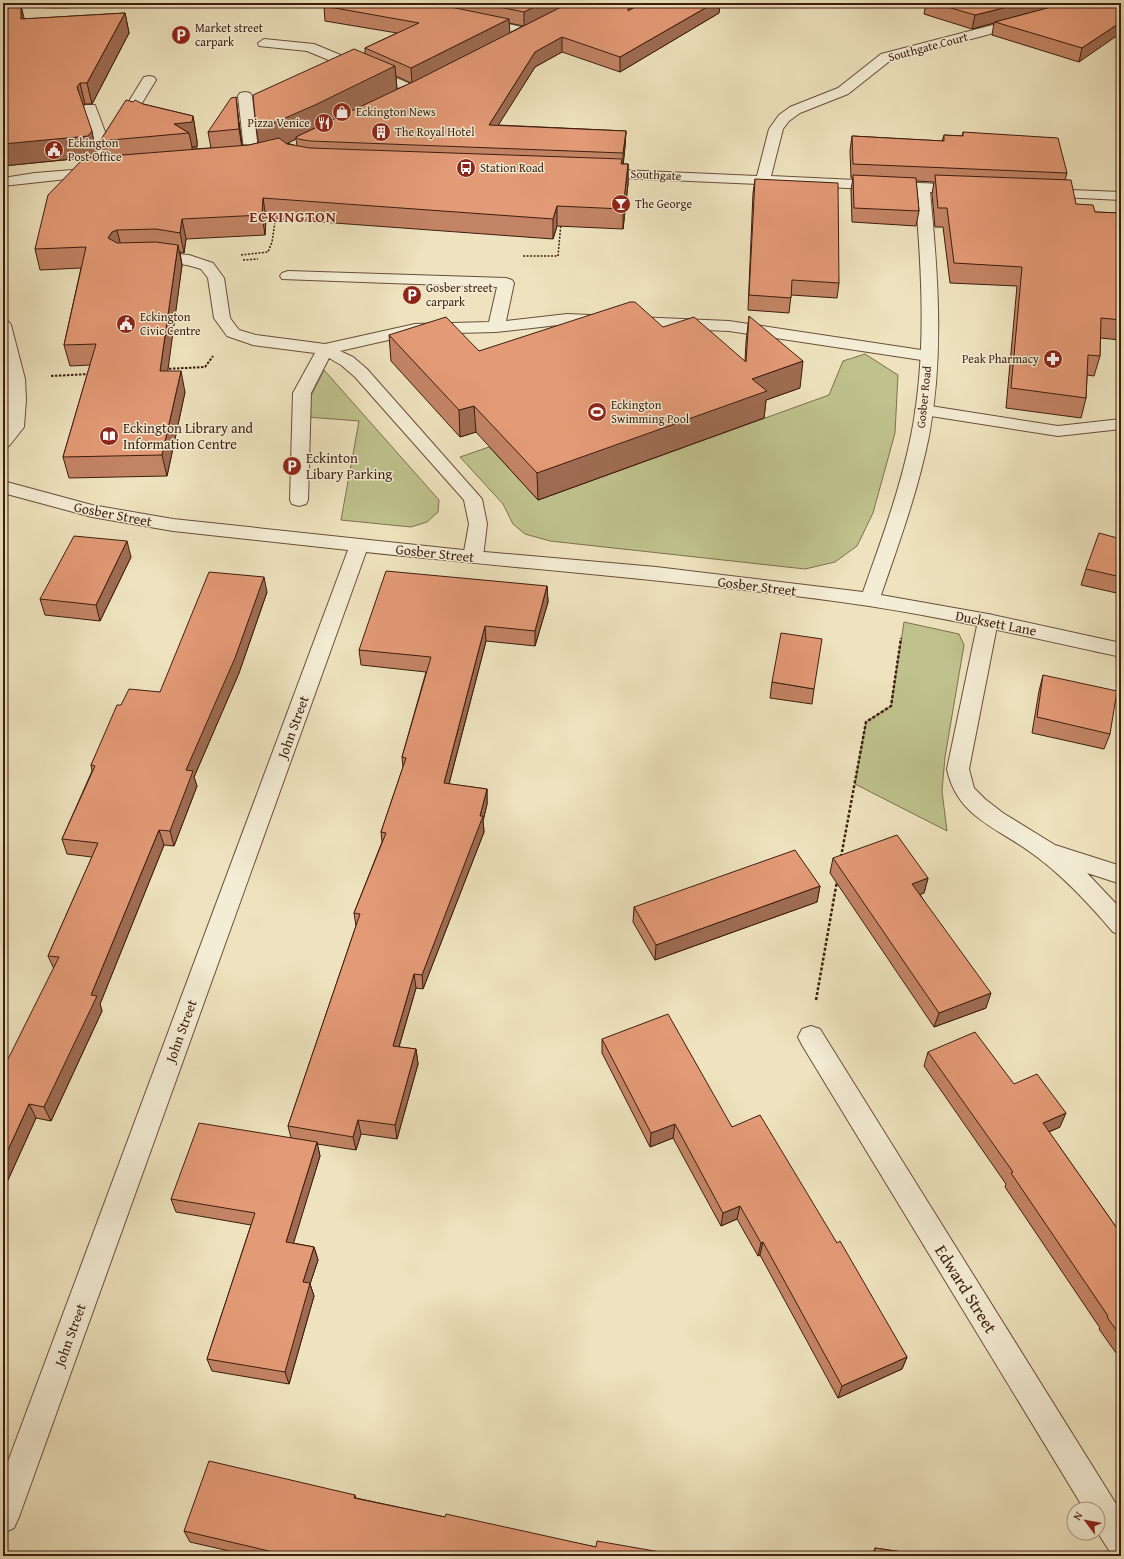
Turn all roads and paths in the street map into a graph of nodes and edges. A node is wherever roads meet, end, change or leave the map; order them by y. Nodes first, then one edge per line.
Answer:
1 (37, 3) edge
2 (80, 3) edge
3 (1080, 3) edge
4 (467, 19) edge
5 (541, 25) edge
6 (527, 32) junction
7 (507, 42) edge
8 (264, 43) dead end
9 (149, 80) dead end
10 (426, 83) edge
11 (413, 90) junction
12 (245, 96) dead end
13 (399, 97) edge
14 (90, 108) edge
15 (105, 151) junction
16 (236, 160) edge
17 (109, 171) edge
18 (93, 172) junction
19 (583, 172) edge
20 (763, 181) junction
21 (3, 182) edge
22 (922, 187) junction
23 (978, 190) edge
24 (1034, 192) edge
25 (1121, 196) edge
26 (276, 214) edge
27 (561, 222) edge
28 (518, 256) dead end
29 (137, 257) edge
30 (207, 266) junction
31 (288, 276) dead end
32 (3, 326) edge
33 (496, 327) junction
34 (233, 333) junction
35 (325, 349) junction
36 (928, 356) junction
37 (158, 370) edge
38 (95, 374) edge
39 (16, 379) junction
40 (924, 410) junction
41 (1121, 424) edge
42 (3, 442) edge
43 (3, 487) edge
44 (299, 500) dead end
45 (360, 545) junction
46 (473, 557) junction
47 (870, 600) junction
48 (906, 606) junction
49 (988, 621) junction
50 (1121, 650) edge
51 (1045, 850) junction
52 (840, 862) edge
53 (1121, 875) edge
54 (837, 878) edge
55 (1121, 925) edge
56 (811, 1036) joint
57 (3, 1517) edge
58 (1121, 1541) edge

1 - 2 street
3 - 20 street, Southgate Court
4 - 6 street
5 - 6 street
6 - 7 street
8 - 11 street
9 - 15 street
10 - 11 street
11 - 13 street
12 - 16 street
14 - 15 street
15 - 18 street
17 - 18 street
18 - 21 street
19 - 20 street, Southgate
20 - 22 street, Southgate
22 - 23 street, Southgate
22 - 36 street, Gosber Road
24 - 25 street
26 - 30 path
27 - 28 path
29 - 30 street
30 - 34 street
31 - 33 street
32 - 39 street
33 - 35 street
33 - 36 street
34 - 35 street
34 - 37 path
35 - 44 street
35 - 46 street
36 - 40 street, Gosber Road
38 - 39 path
39 - 42 street
40 - 41 street
40 - 47 street, Gosber Road
43 - 45 street, Gosber Street
45 - 46 street, Gosber Street
45 - 57 street, John Street
46 - 47 street, Gosber Street
47 - 48 street, Ducksett Lane
48 - 49 street, Ducksett Lane
48 - 52 path
49 - 50 street, Ducksett Lane
49 - 51 street
51 - 53 street
51 - 55 street
54 - 56 path
56 - 58 street, Edward Street

